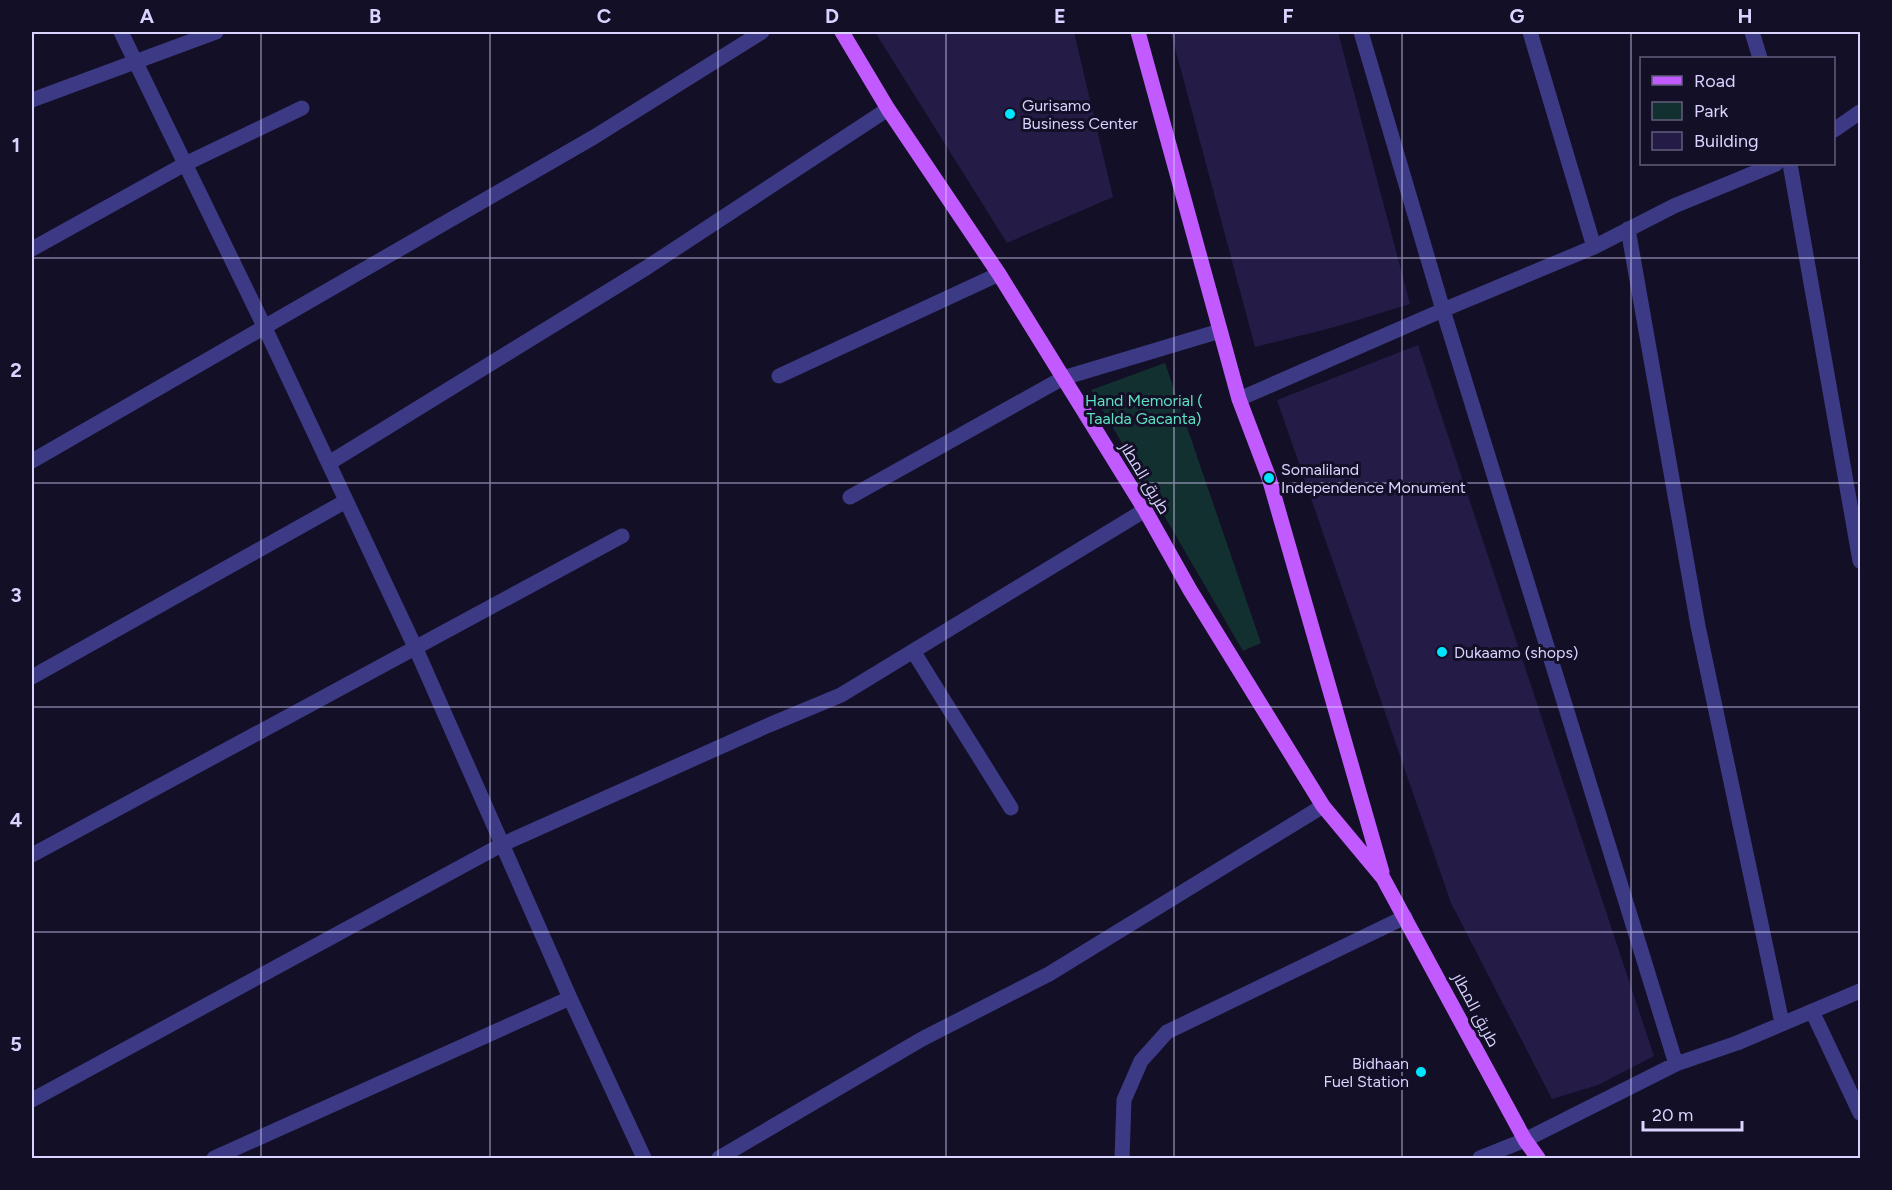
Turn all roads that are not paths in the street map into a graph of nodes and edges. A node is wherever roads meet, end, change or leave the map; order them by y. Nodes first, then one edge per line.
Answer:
1 (121, 32) edge
2 (216, 32) edge
3 (762, 32) edge
4 (842, 32) edge
5 (1138, 32) edge
6 (1361, 32) edge
7 (1530, 32) edge
8 (1752, 32) edge
9 (1760, 57) edge
10 (135, 63) junction
11 (32, 100) edge
12 (302, 108) dead end
13 (888, 109) junction
14 (1860, 112) edge
15 (1835, 129) edge
16 (186, 164) junction
17 (1774, 165) edge
18 (1790, 165) edge
19 (1628, 229) junction
20 (1594, 247) junction
21 (32, 249) edge
22 (999, 274) junction
23 (1443, 310) junction
24 (264, 326) junction
25 (1220, 331) junction
26 (779, 376) dead end
27 (1063, 378) junction
28 (1239, 399) junction
29 (32, 461) edge
30 (329, 463) junction
31 (850, 497) dead end
32 (346, 501) junction
33 (1144, 510) junction
34 (622, 536) dead end
35 (1860, 561) edge
36 (416, 649) junction
37 (913, 651) junction
38 (32, 677) edge
39 (1323, 806) junction
40 (1011, 808) dead end
41 (503, 844) junction
42 (32, 855) edge
43 (1383, 878) junction
44 (1405, 918) junction
45 (1860, 991) edge
46 (570, 998) junction
47 (1812, 1011) junction
48 (1782, 1023) junction
49 (1676, 1064) junction
50 (32, 1100) edge
51 (1860, 1113) edge
52 (1526, 1140) junction
53 (214, 1158) edge
54 (644, 1158) edge
55 (719, 1158) edge
56 (1122, 1158) edge
57 (1480, 1158) edge
58 (1538, 1158) edge

1 - 10 street
2 - 10 street
3 - 24 street
4 - 13 main road, طريق المطار
5 - 25 main road, طريق المطار
6 - 23 street
7 - 20 street
8 - 9 street
10 - 11 street
10 - 16 street
12 - 16 street
13 - 22 main road, طريق المطار
13 - 30 street
14 - 15 street
16 - 21 street
16 - 24 street
17 - 19 street
18 - 35 street
19 - 20 street
19 - 48 street
20 - 23 street
22 - 26 street
22 - 27 main road, طريق المطار
23 - 28 street
23 - 49 street
24 - 29 street
24 - 30 street
25 - 27 street
25 - 28 main road, طريق المطار
27 - 31 street
27 - 33 main road, طريق المطار
28 - 43 main road, طريق المطار
30 - 32 street
32 - 36 street
32 - 38 street
33 - 37 street
33 - 39 main road, طريق المطار
34 - 36 street
36 - 41 street
36 - 42 street
37 - 40 street
37 - 41 street
39 - 43 main road, طريق المطار
39 - 55 street
41 - 46 street
41 - 50 street
43 - 44 main road, طريق المطار
44 - 52 main road, طريق المطار
44 - 56 street
45 - 47 street
46 - 53 street
46 - 54 street
47 - 48 street
47 - 51 street
48 - 49 street
49 - 52 street
52 - 57 street
52 - 58 main road, طريق المطار

